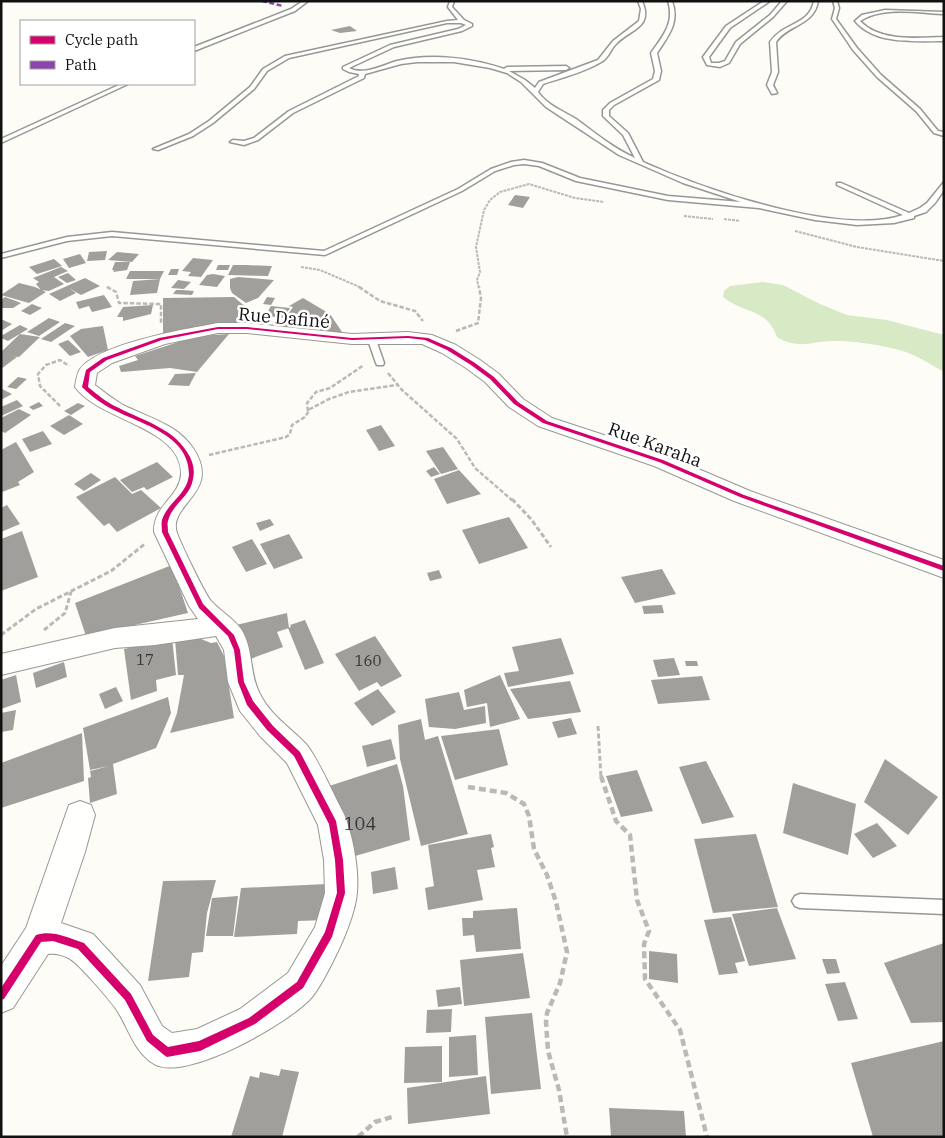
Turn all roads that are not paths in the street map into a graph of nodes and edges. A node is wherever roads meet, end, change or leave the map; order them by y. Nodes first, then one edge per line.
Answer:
1 (306, 1) edge
2 (452, 1) edge
3 (640, 1) edge
4 (670, 1) edge
5 (768, 1) edge
6 (785, 1) edge
7 (816, 1) edge
8 (835, 1) edge
9 (944, 13) edge
10 (462, 21) junction
11 (944, 39) edge
12 (195, 49) edge
13 (587, 66) junction
14 (504, 69) junction
15 (362, 72) junction
16 (123, 85) edge
17 (535, 92) junction
18 (774, 93) dead end
19 (944, 134) edge
20 (1, 141) edge
21 (233, 142) dead end
22 (156, 149) dead end
23 (640, 162) junction
24 (839, 184) dead end
25 (944, 184) edge
26 (756, 206) junction
27 (911, 216) junction
28 (1, 256) edge
29 (376, 352) joint
30 (944, 568) edge
31 (222, 625) junction
32 (12, 662) edge
33 (80, 815) dead end
34 (800, 901) dead end
35 (944, 907) edge
36 (39, 938) junction
37 (1, 996) edge

1 - 12 lane
2 - 10 lane
3 - 13 lane
4 - 23 lane
5 - 6 lane
7 - 18 lane
8 - 19 lane
9 - 11 lane
10 - 15 lane
10 - 22 lane
13 - 14 lane
13 - 17 lane
14 - 15 lane
14 - 17 lane
15 - 21 lane
16 - 20 lane
17 - 23 lane
23 - 26 lane
24 - 27 lane
25 - 27 lane
26 - 27 lane
26 - 28 lane
29 - 30 street, Rue Karaha
29 - 31 street, Rue Dafiné
31 - 32 street
31 - 36 street
33 - 36 street
34 - 35 lane
36 - 37 street

